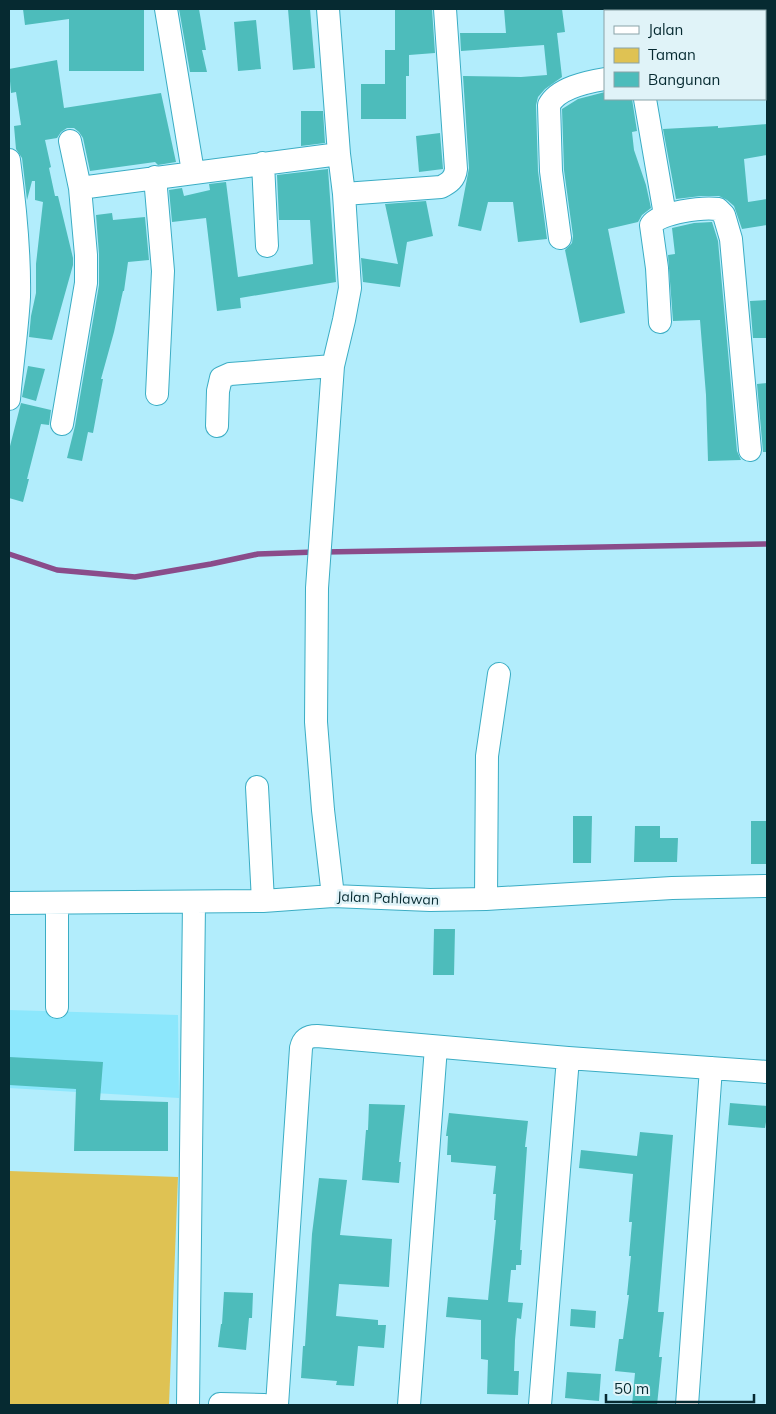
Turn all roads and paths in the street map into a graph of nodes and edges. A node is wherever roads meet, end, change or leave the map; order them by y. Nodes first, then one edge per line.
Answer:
1 (166, 9) edge
2 (328, 9) edge
3 (445, 9) edge
4 (604, 79) edge
5 (645, 100) edge
6 (70, 141) dead end
7 (339, 154) junction
8 (9, 160) edge
9 (263, 163) junction
10 (193, 172) junction
11 (155, 177) junction
12 (80, 188) junction
13 (344, 194) junction
14 (665, 215) junction
15 (560, 238) dead end
16 (267, 246) dead end
17 (660, 322) dead end
18 (332, 366) junction
19 (157, 394) dead end
20 (9, 399) edge
21 (62, 424) dead end
22 (217, 426) dead end
23 (750, 450) dead end
24 (499, 674) dead end
25 (257, 787) dead end
26 (767, 886) edge
27 (333, 896) junction
28 (486, 899) junction
29 (263, 901) junction
30 (9, 903) edge
31 (194, 903) junction
32 (57, 904) junction
33 (57, 1007) dead end
34 (436, 1047) junction
35 (568, 1058) junction
36 (711, 1068) junction
37 (767, 1072) edge
38 (220, 1404) dead end
39 (188, 1405) edge
40 (264, 1405) edge
41 (277, 1405) edge
42 (409, 1405) edge
43 (540, 1405) edge
44 (687, 1405) edge

1 - 10 street
2 - 7 street
3 - 13 street
4 - 15 street
5 - 14 street
6 - 12 street
7 - 9 street
7 - 13 street
8 - 20 street
9 - 10 street
9 - 16 street
10 - 11 street
11 - 12 street
11 - 19 street
12 - 21 street
13 - 18 street
14 - 17 street
14 - 23 street
18 - 22 street
18 - 27 street
24 - 28 street
25 - 29 street
26 - 28 street, Jalan Pahlawan
27 - 28 street, Jalan Pahlawan
27 - 29 street, Jalan Pahlawan
29 - 31 street, Jalan Pahlawan
30 - 32 street, Jalan Pahlawan
31 - 32 street, Jalan Pahlawan
31 - 39 street
32 - 33 street
34 - 35 street
34 - 41 street
34 - 42 street
35 - 36 street
35 - 43 street
36 - 37 street
36 - 44 street
38 - 40 street

